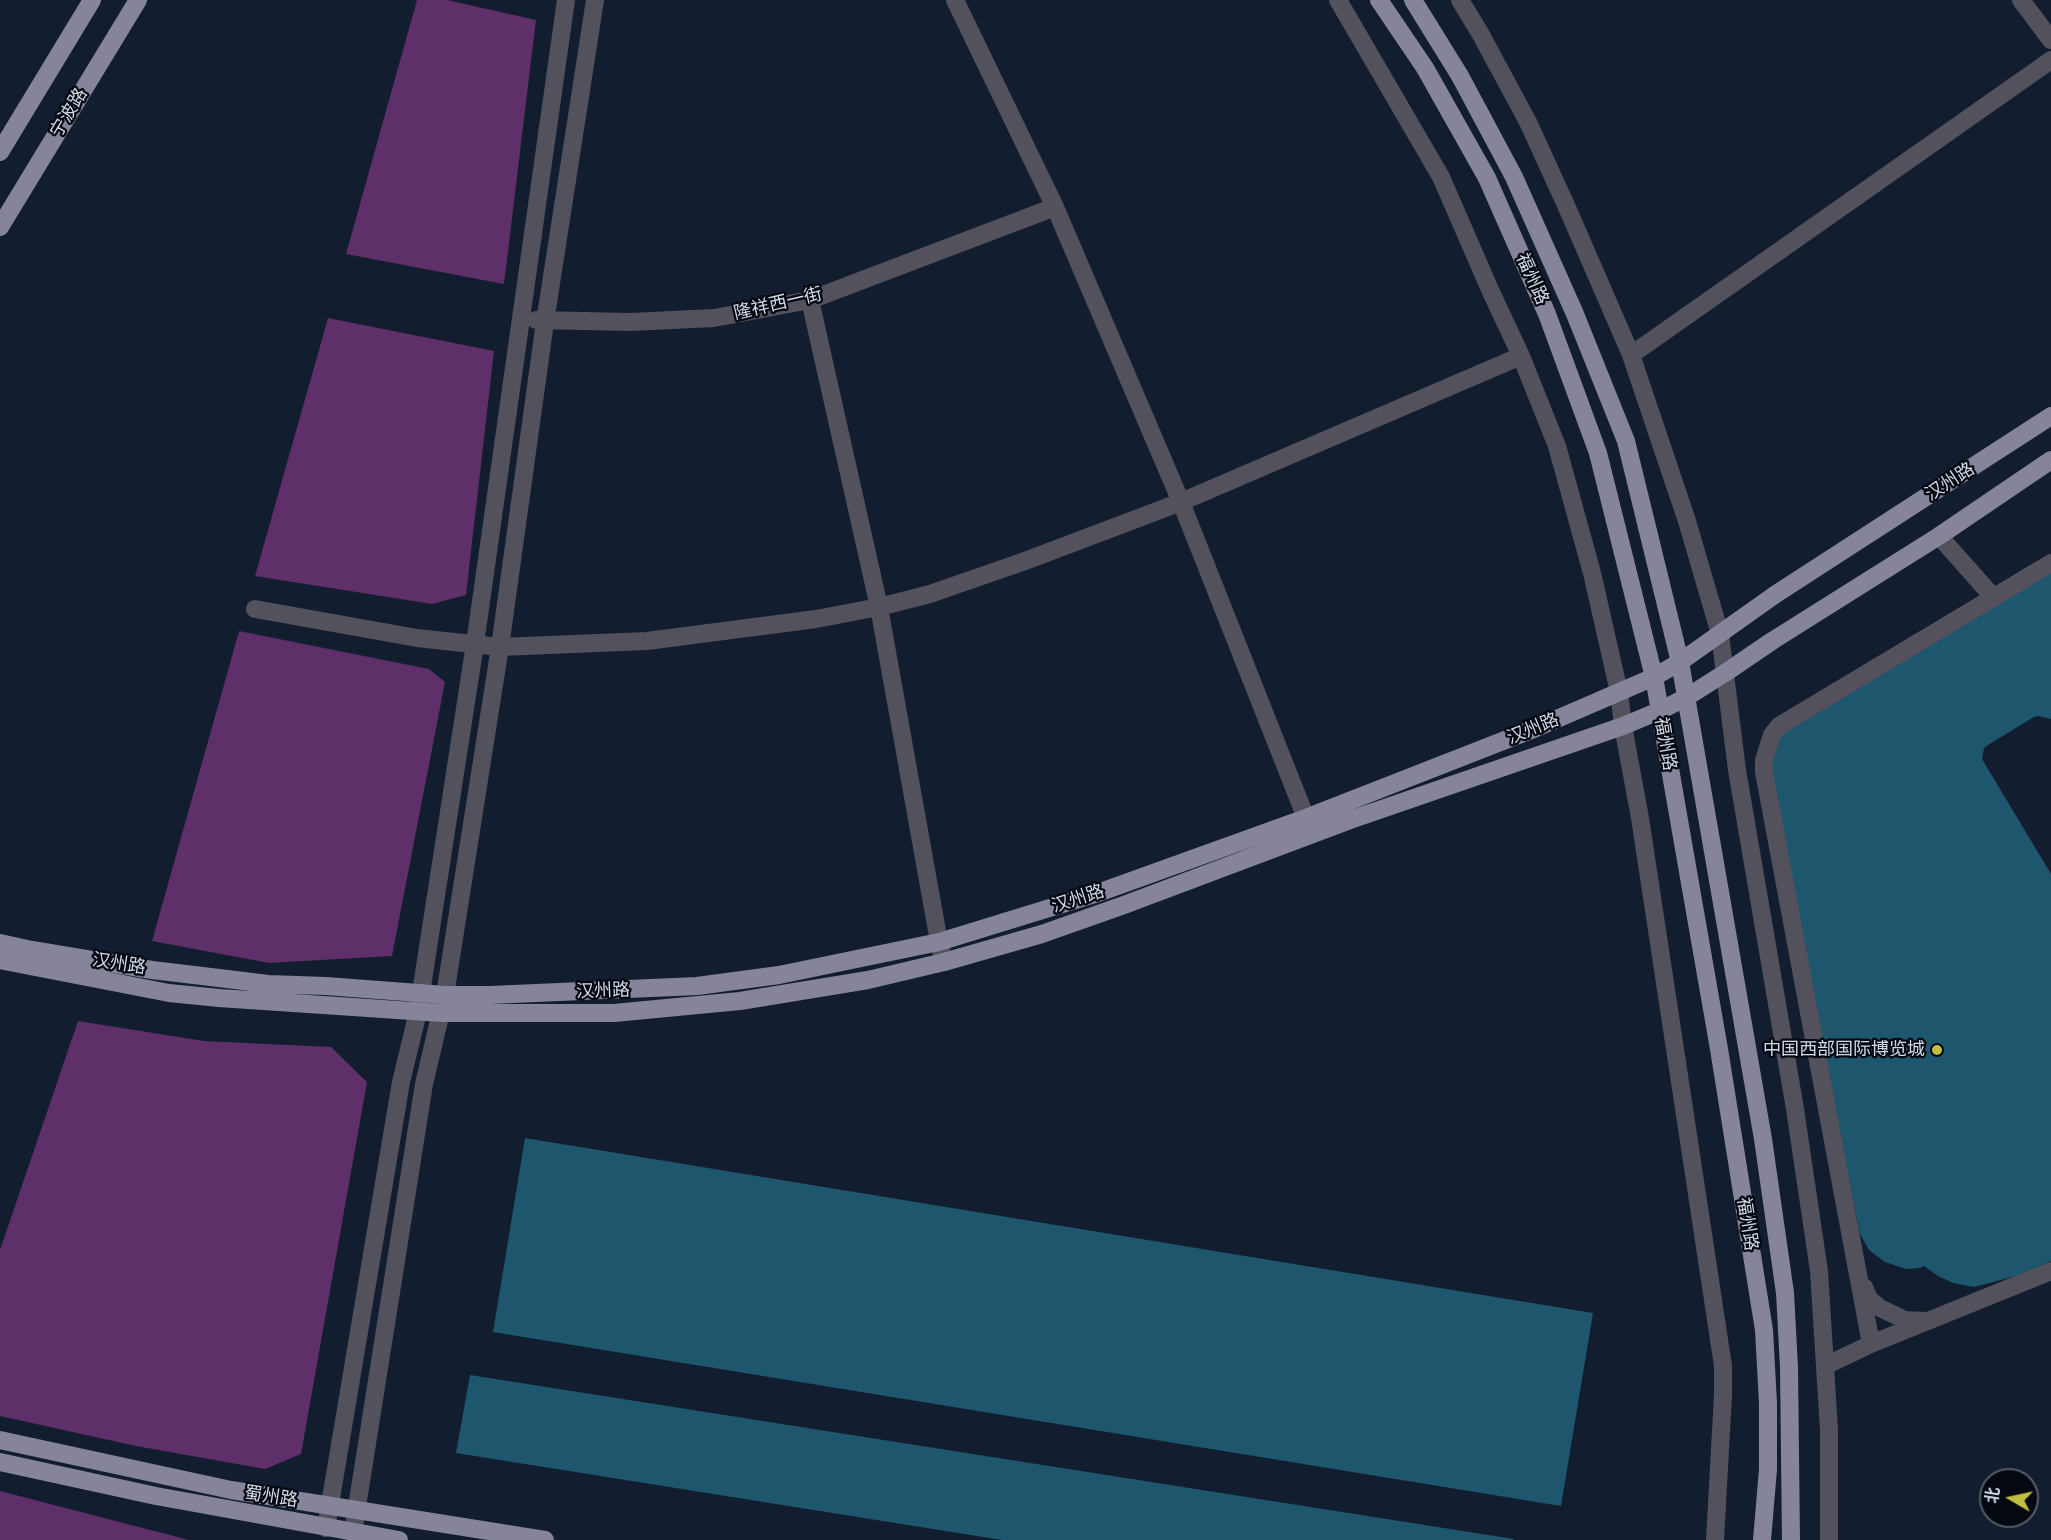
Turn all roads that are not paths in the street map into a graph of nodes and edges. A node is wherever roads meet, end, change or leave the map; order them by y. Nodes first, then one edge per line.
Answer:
1 (92, 0) edge
2 (138, 0) edge
3 (566, 0) edge
4 (595, 0) edge
5 (955, 0) edge
6 (1338, 0) edge
7 (1379, 0) edge
8 (1413, 0) edge
9 (1460, 0) edge
10 (2021, 0) edge
11 (2051, 40) edge
12 (2051, 60) edge
13 (0, 152) edge
14 (1055, 207) junction
15 (0, 227) edge
16 (810, 300) junction
17 (521, 317) junction
18 (545, 322) junction
19 (1630, 355) junction
20 (1521, 356) junction
21 (2051, 416) edge
22 (2051, 460) edge
23 (1181, 502) junction
24 (1939, 536) junction
25 (2051, 563) edge
26 (1994, 598) junction
27 (879, 607) junction
28 (255, 609) dead end
29 (1720, 634) junction
30 (475, 644) junction
31 (500, 647) junction
32 (1680, 662) junction
33 (1725, 673) junction
34 (1654, 677) junction
35 (1620, 692) junction
36 (1687, 697) junction
37 (1659, 711) junction
38 (1623, 726) junction
39 (1306, 818) junction
40 (939, 942) junction
41 (0, 943) edge
42 (0, 960) edge
43 (944, 962) junction
44 (420, 992) junction
45 (445, 995) junction
46 (418, 1012) junction
47 (442, 1013) junction
48 (2051, 1272) edge
49 (1860, 1281) junction
50 (1926, 1322) junction
51 (1871, 1344) junction
52 (1825, 1366) junction
53 (0, 1440) edge
54 (0, 1462) edge
55 (331, 1506) junction
56 (356, 1510) junction
57 (326, 1528) junction
58 (353, 1532) junction
59 (399, 1540) edge
60 (545, 1540) edge
61 (1715, 1540) edge
62 (1762, 1540) edge
63 (1791, 1540) edge
64 (1829, 1540) edge

1 - 13 main road
2 - 15 main road, 宁波路
3 - 17 street
4 - 18 street
5 - 14 street
6 - 20 street
7 - 34 main road, 福州路
8 - 32 main road, 福州路
9 - 19 street
10 - 11 street
12 - 19 street
14 - 16 street, 隆祥西一街
14 - 23 street
16 - 18 street, 隆祥西一街
16 - 27 street
17 - 18 street, 隆祥西一街
17 - 30 street
18 - 31 street
19 - 29 street
20 - 23 street
20 - 35 street
21 - 29 main road, 汉州路
22 - 24 main road, 汉州路
23 - 27 street
23 - 39 street
24 - 26 street
24 - 33 main road, 汉州路
25 - 26 street
26 - 49 street
27 - 31 street
27 - 40 street
28 - 30 street
29 - 32 main road, 汉州路
29 - 33 street
30 - 31 street
30 - 44 street
31 - 45 street
32 - 34 main road, 汉州路
32 - 36 main road, 福州路
33 - 36 main road, 汉州路
33 - 52 street
34 - 35 main road, 汉州路
34 - 37 main road, 福州路
35 - 38 street
35 - 39 main road, 汉州路
36 - 37 main road, 汉州路
36 - 63 main road, 福州路
37 - 38 main road, 汉州路
37 - 62 main road, 福州路
38 - 43 main road, 汉州路
38 - 61 street
39 - 40 main road, 汉州路
40 - 43 street
40 - 45 main road, 汉州路
41 - 44 main road, 汉州路
42 - 46 main road, 汉州路
43 - 47 main road, 汉州路
44 - 45 main road, 汉州路
44 - 46 street
45 - 47 street
46 - 47 main road, 汉州路
46 - 55 street
47 - 56 street
48 - 50 street
49 - 50 street
49 - 51 street
50 - 51 street
51 - 52 street
52 - 64 street
53 - 55 main road, 蜀州路
54 - 57 main road, 蜀州路
55 - 56 main road, 蜀州路
55 - 57 street
56 - 58 street
56 - 60 main road, 蜀州路
57 - 58 main road, 蜀州路
58 - 59 main road, 蜀州路

